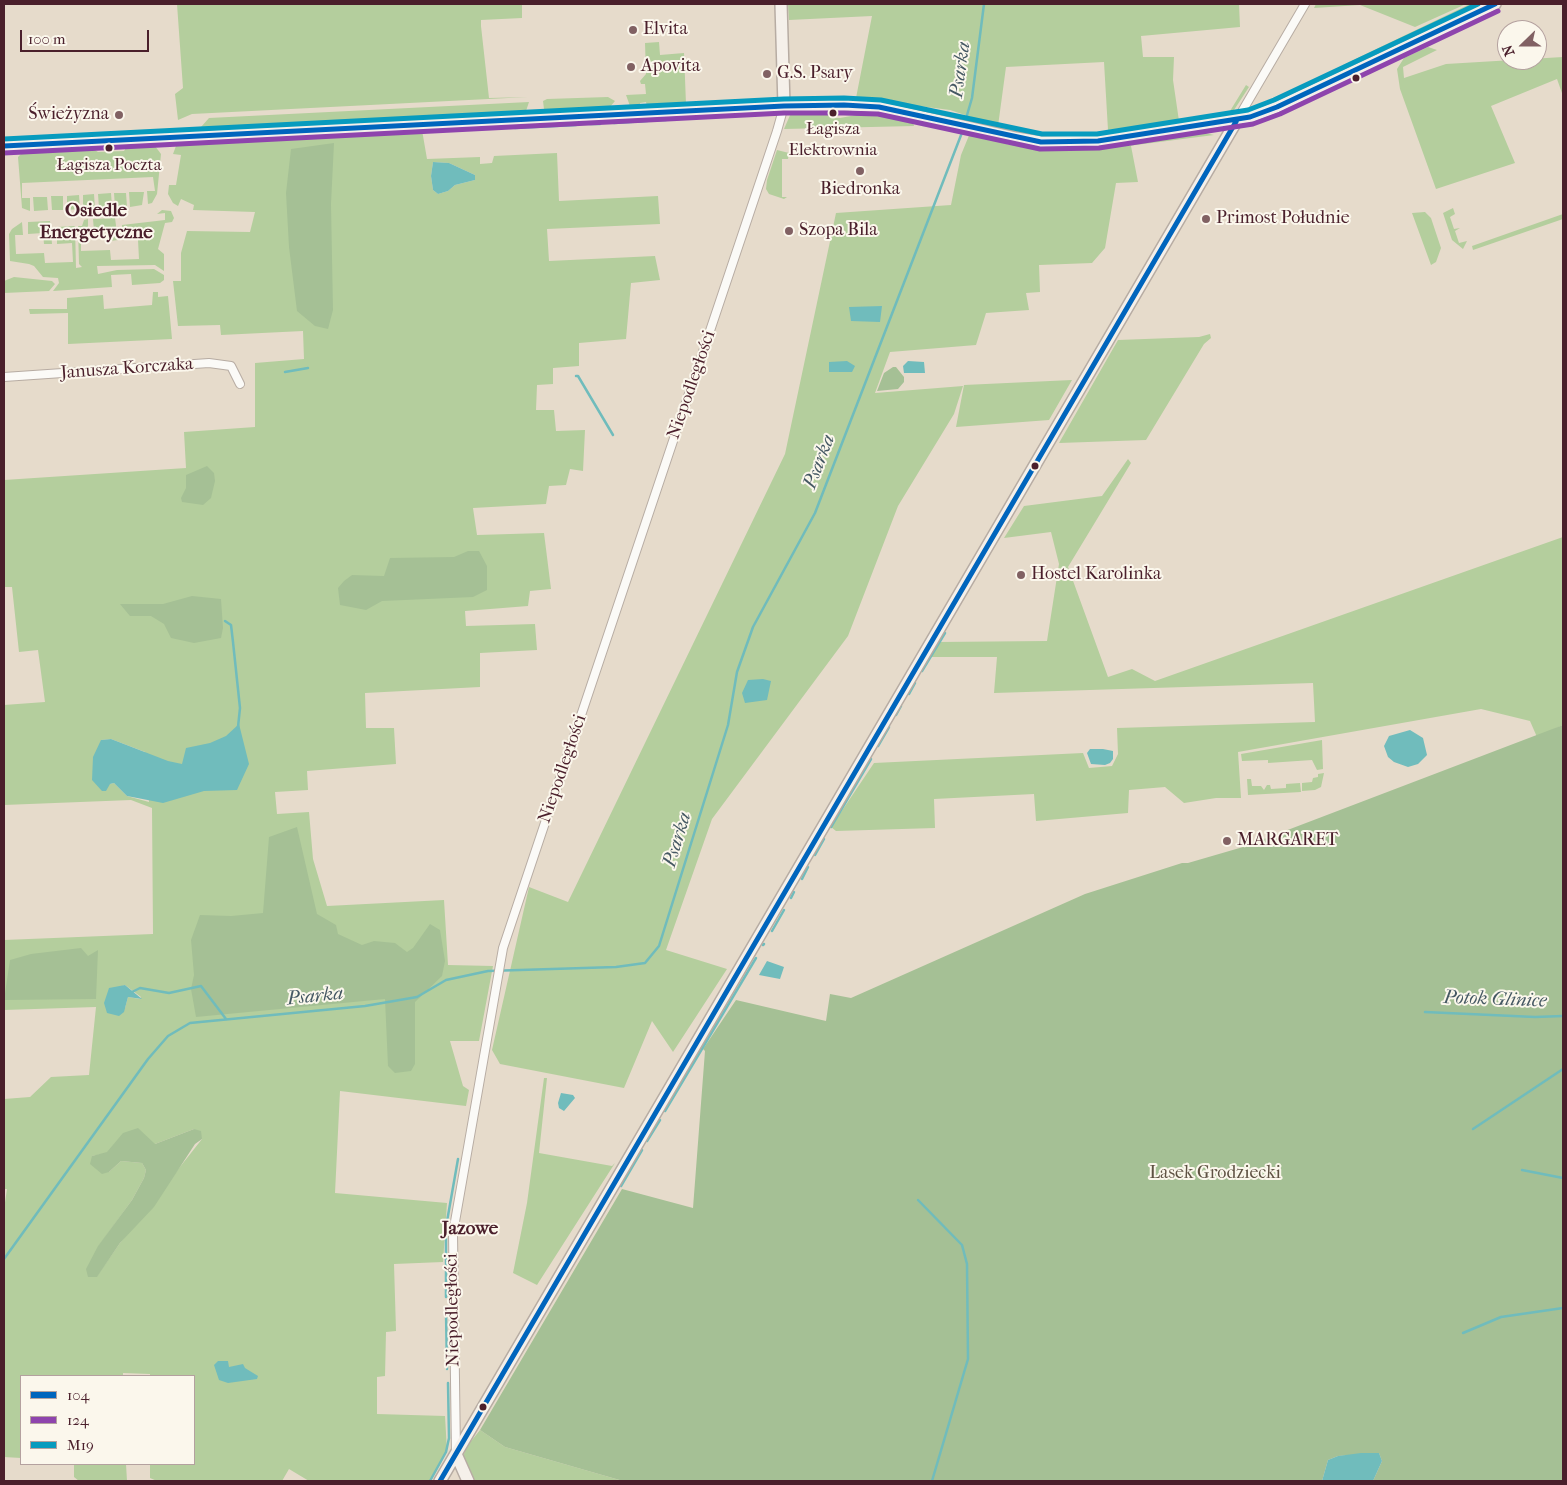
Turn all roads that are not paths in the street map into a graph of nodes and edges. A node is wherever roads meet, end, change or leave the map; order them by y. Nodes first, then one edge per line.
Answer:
1 (781, 4) edge
2 (1305, 4) edge
3 (1495, 4) edge
4 (784, 106) junction
5 (1237, 120) junction
6 (4, 146) edge
7 (4, 377) edge
8 (240, 384) dead end
9 (456, 1454) junction
10 (440, 1481) edge
11 (468, 1481) edge

1 - 4 street
2 - 5 street
3 - 5 street
4 - 5 street
4 - 6 street
4 - 9 street, Niepodległości
5 - 9 street
7 - 8 street, Janusza Korczaka
9 - 10 street
9 - 11 street

